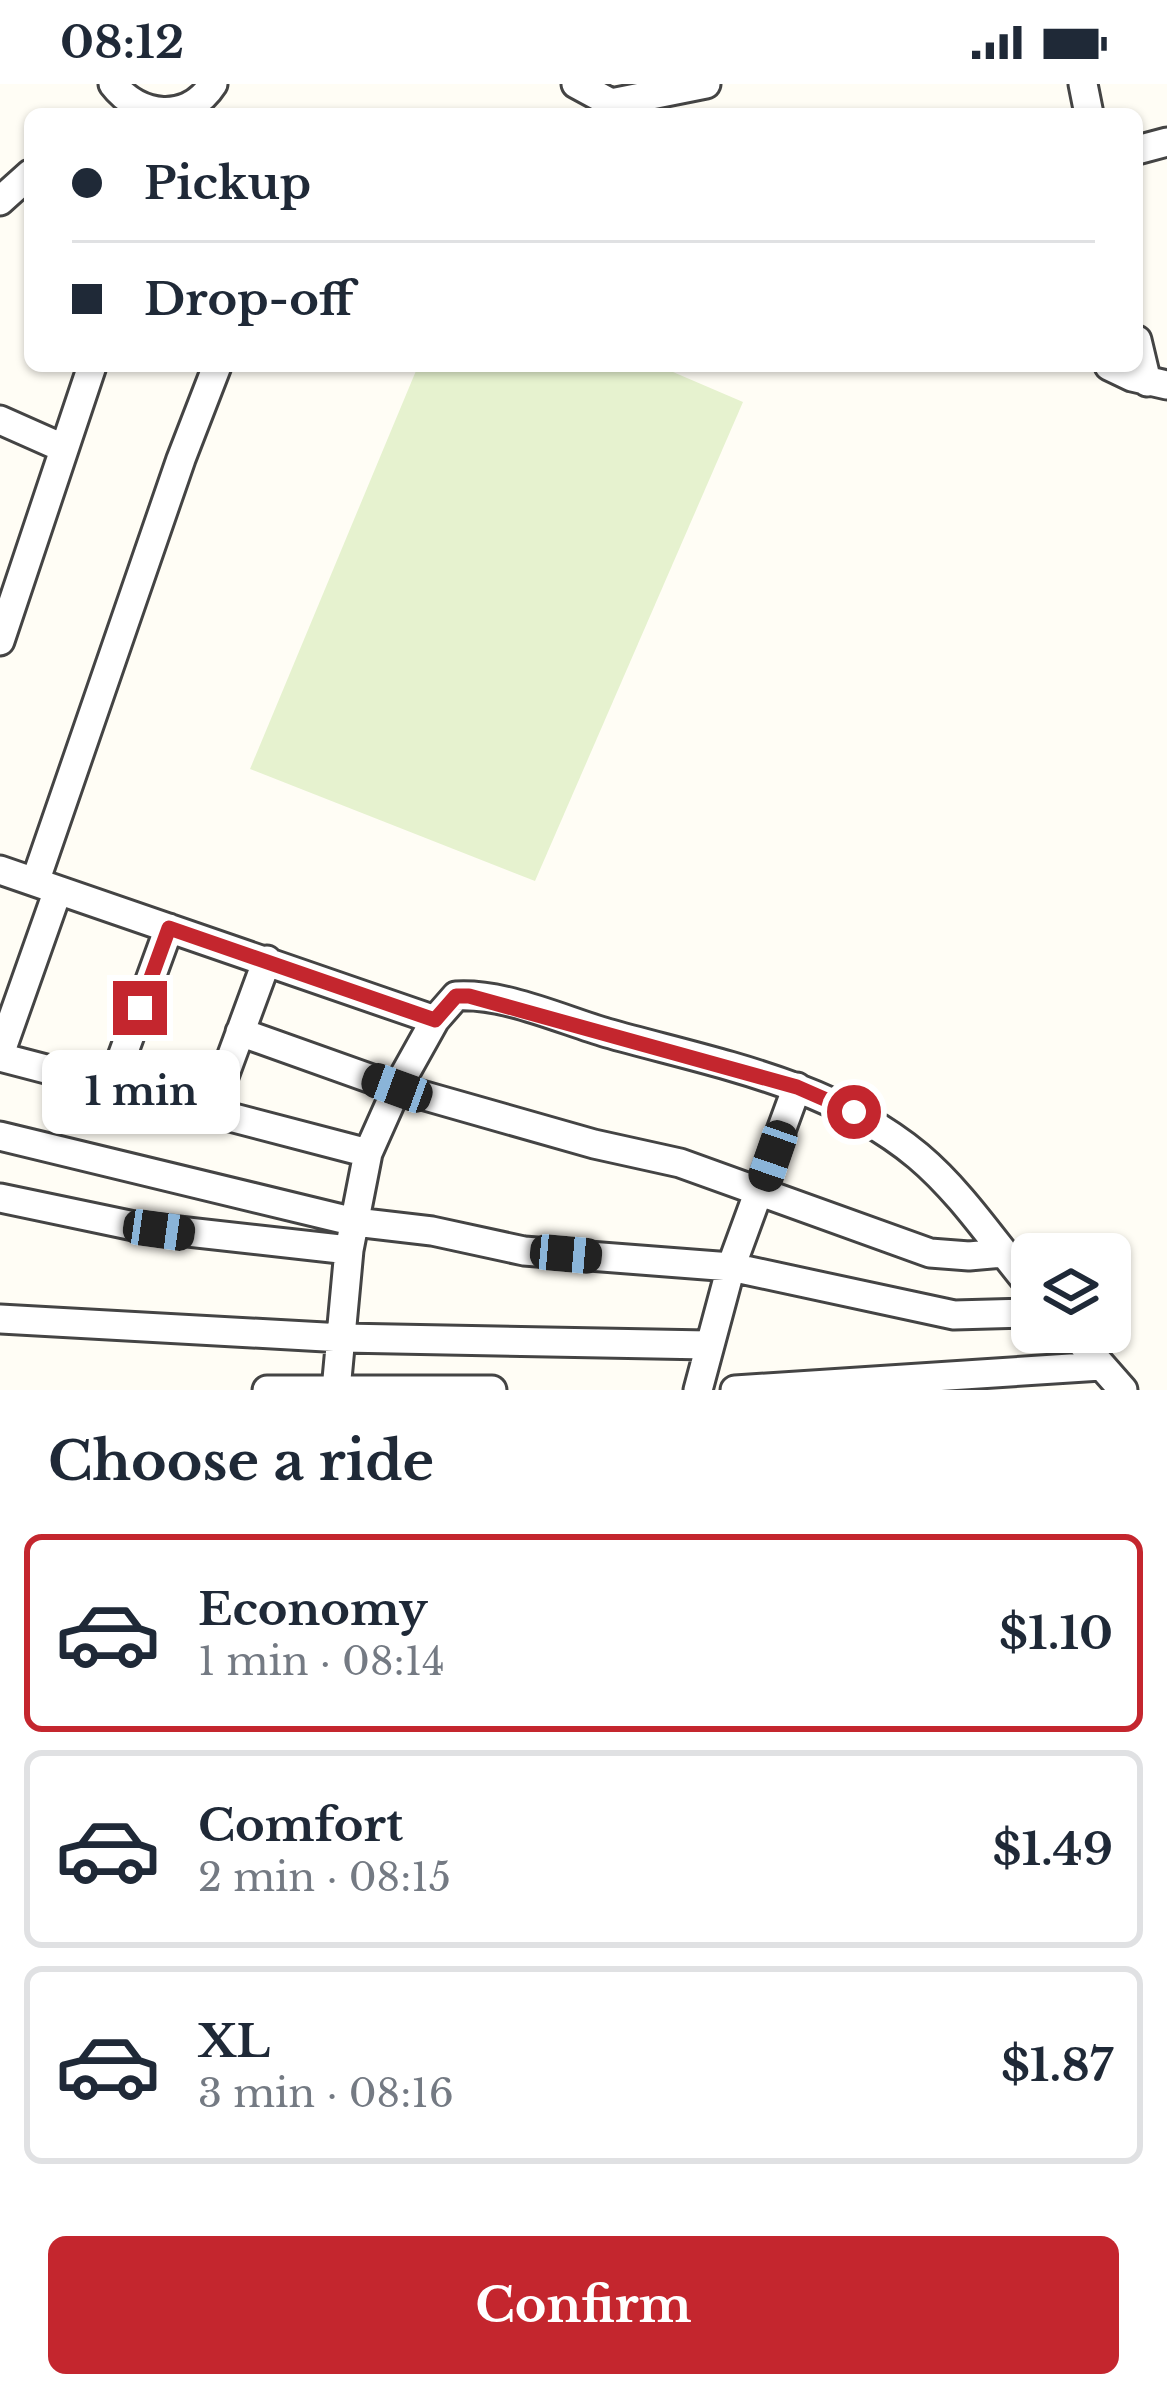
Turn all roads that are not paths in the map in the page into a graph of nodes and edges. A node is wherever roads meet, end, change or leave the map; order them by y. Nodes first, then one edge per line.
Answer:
1 (213, 84) edge
2 (576, 84) edge
3 (706, 84) edge
4 (186, 108) edge
5 (621, 108) edge
6 (24, 179) edge
7 (0, 201) edge
8 (1143, 353) edge
9 (90, 372) edge
10 (215, 372) edge
11 (1125, 372) edge
12 (1157, 384) edge
13 (0, 420) edge
14 (63, 448) junction
15 (0, 542) edge
16 (27, 554) junction
17 (0, 640) edge
18 (0, 870) edge
19 (47, 886) junction
20 (169, 928) junction
21 (267, 960) junction
22 (435, 1020) junction
23 (240, 1032) junction
24 (0, 1056) edge
25 (111, 1087) junction
26 (797, 1087) junction
27 (397, 1088) junction
28 (211, 1112) junction
29 (0, 1136) edge
30 (368, 1154) junction
31 (761, 1190) junction
32 (0, 1198) edge
33 (352, 1236) junction
34 (1003, 1253) junction
35 (1011, 1263) edge
36 (731, 1267) junction
37 (1011, 1314) edge
38 (0, 1319) edge
39 (343, 1337) junction
40 (492, 1339) junction
41 (708, 1345) junction
42 (1090, 1353) edge
43 (1101, 1366) junction
44 (336, 1389) edge
45 (267, 1390) edge
46 (491, 1390) edge
47 (698, 1390) edge
48 (735, 1390) edge
49 (1123, 1390) edge

1 - 4 street
2 - 5 street
3 - 5 street
6 - 7 street
8 - 12 street
9 - 14 street
10 - 19 street
11 - 12 street
13 - 14 street
14 - 16 street
15 - 16 street
16 - 17 street
18 - 19 street
19 - 20 street
19 - 24 street
20 - 21 street
20 - 25 street
21 - 22 street
21 - 23 street
22 - 26 street
22 - 27 street
23 - 27 street
23 - 28 street
24 - 25 street
25 - 28 street
26 - 31 street
26 - 34 street
27 - 30 street
27 - 31 street
28 - 30 street
29 - 33 street
30 - 33 street
31 - 34 street
31 - 36 street
32 - 33 street
33 - 36 street
33 - 39 street
34 - 35 street
36 - 37 street
36 - 41 street
38 - 39 street
39 - 40 street
39 - 44 street
40 - 41 street
40 - 46 street
41 - 47 street
42 - 43 street
43 - 48 street
43 - 49 street
44 - 45 street
44 - 46 street

